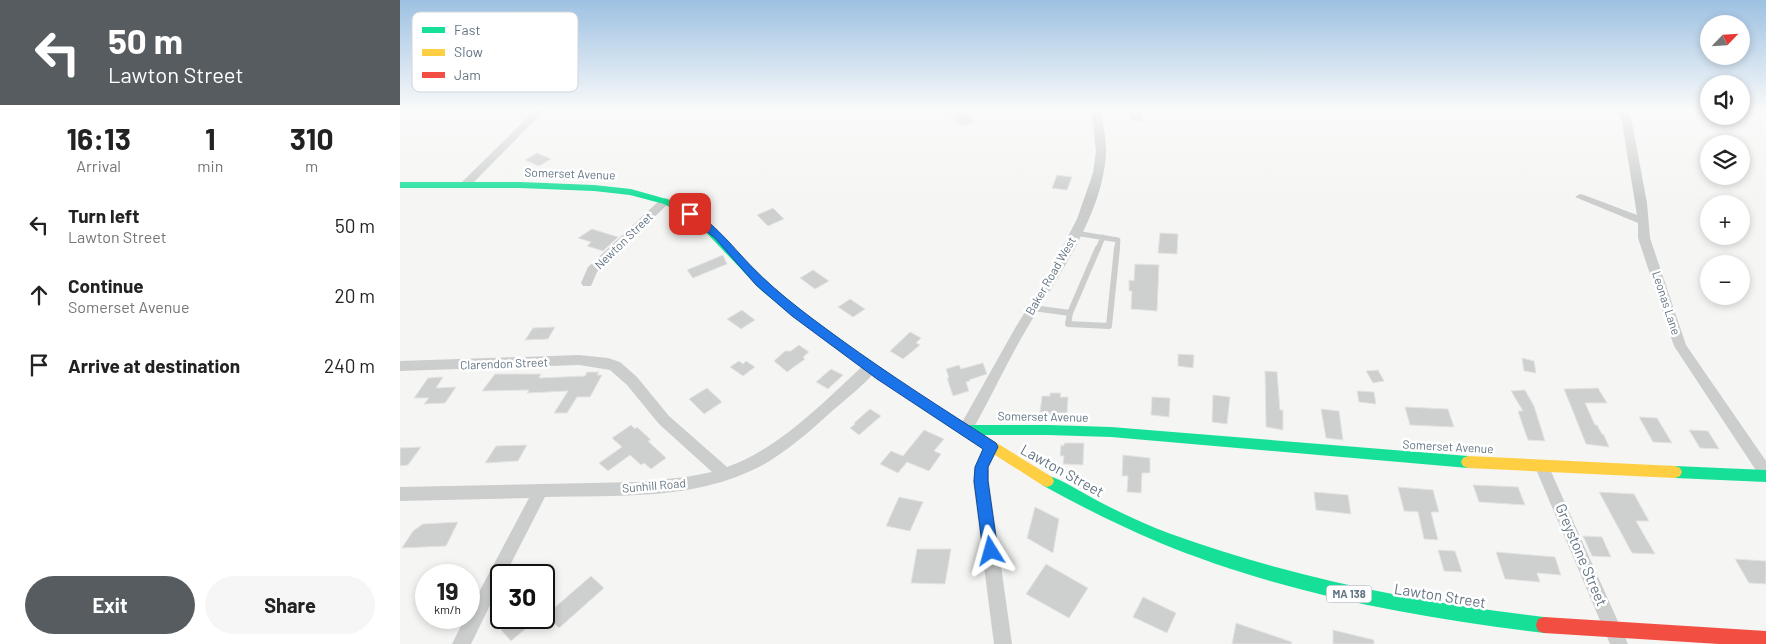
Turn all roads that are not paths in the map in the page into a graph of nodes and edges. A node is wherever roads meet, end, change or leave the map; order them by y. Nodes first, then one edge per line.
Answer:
1 (512, 139) edge
2 (1099, 139) edge
3 (1630, 139) edge
4 (400, 185) edge
5 (465, 185) junction
6 (1580, 197) dead end
7 (665, 201) junction
8 (1643, 221) junction
9 (1075, 233) junction
10 (1103, 237) junction
11 (587, 283) dead end
12 (1033, 308) junction
13 (1070, 313) junction
14 (400, 366) edge
15 (870, 368) junction
16 (965, 430) junction
17 (991, 447) junction
18 (1542, 467) junction
19 (725, 474) junction
20 (1766, 474) edge
21 (540, 491) junction
22 (400, 494) edge
23 (1616, 637) edge
24 (1766, 639) edge
25 (461, 644) edge
26 (1003, 644) edge

1 - 5 street
2 - 9 street, Baker Road West
3 - 8 street, Leonas Lane
4 - 5 main road, Somerset Avenue / MA 138
5 - 7 main road, Somerset Avenue / MA 138
6 - 8 street
7 - 11 street, Newton Street
7 - 15 main road, Somerset Avenue / MA 138
8 - 20 street, Leonas Lane
9 - 10 lane
9 - 12 street, Baker Road West
10 - 13 lane
10 - 13 lane
12 - 13 lane
12 - 16 street, Baker Road West
14 - 19 street, Clarendon Street
15 - 16 main road, Somerset Avenue / MA 138
15 - 19 street, Sunhill Road
16 - 17 main road, Lawton Street / MA 138
16 - 18 main road, Somerset Avenue
17 - 23 main road, Lawton Street / MA 138
17 - 26 street
18 - 20 main road, Somerset Avenue
18 - 23 street, Greystone Street
19 - 21 street, Sunhill Road
21 - 22 street, Sunhill Road
21 - 25 street
23 - 24 main road, Lawton Street / MA 138

